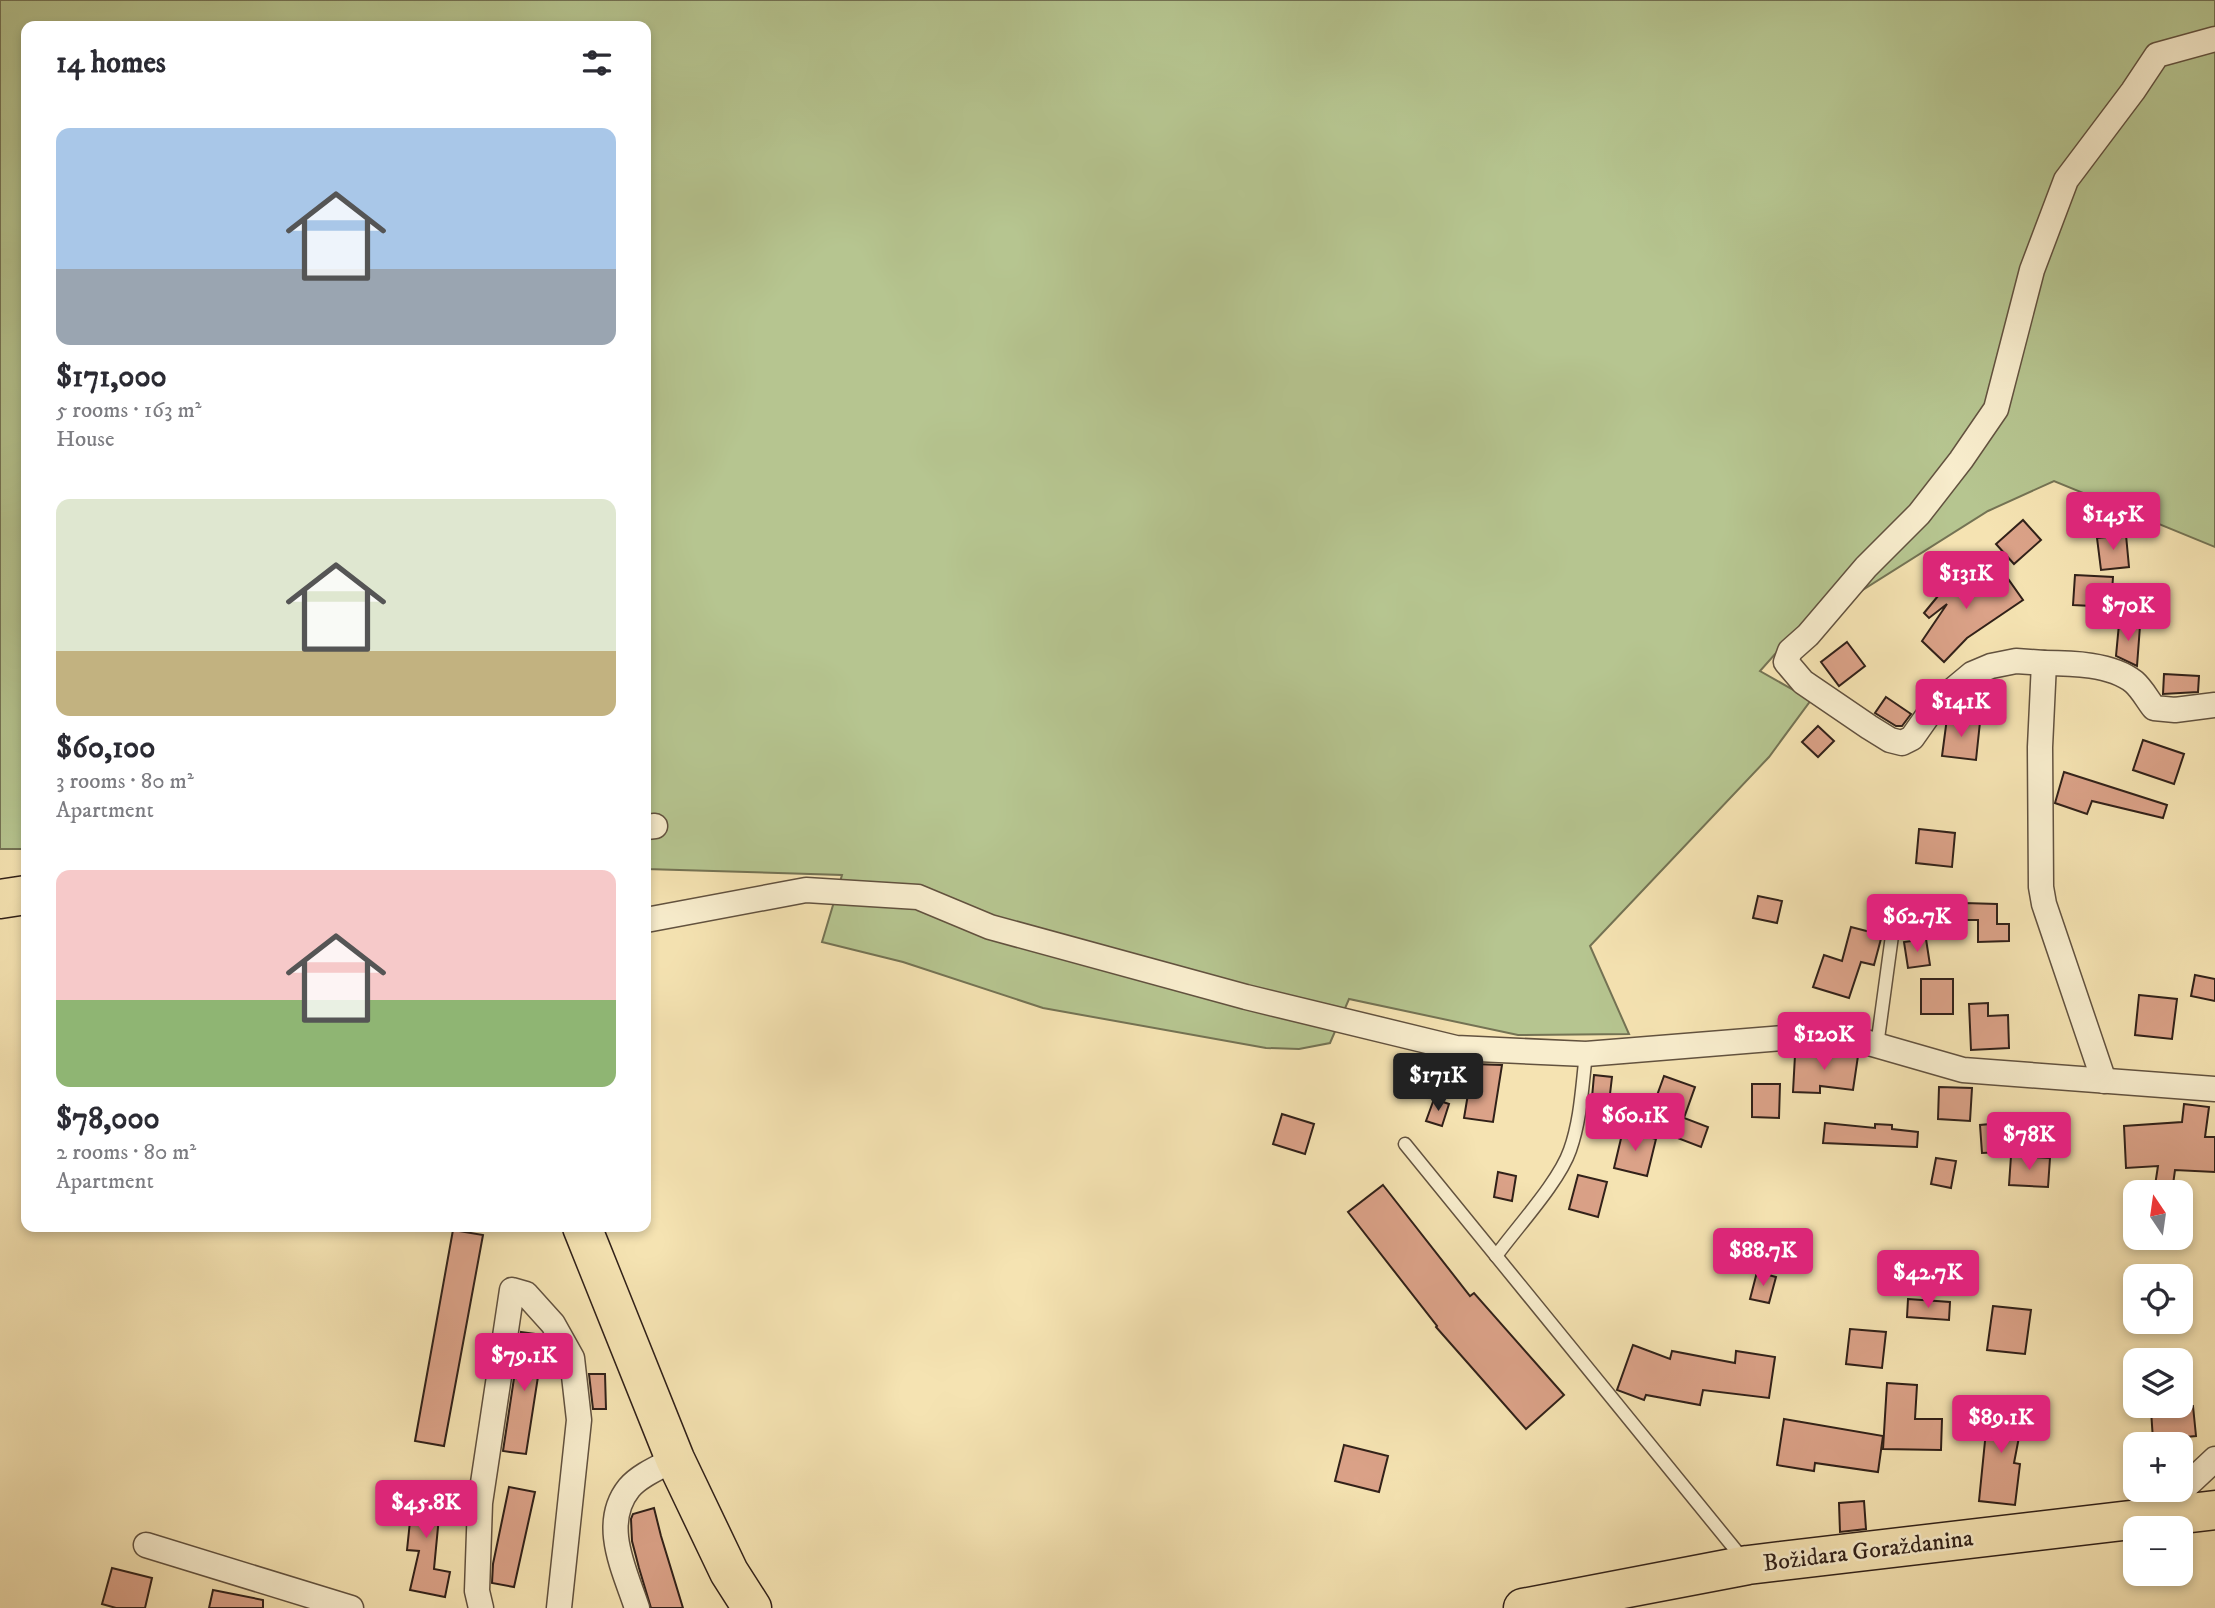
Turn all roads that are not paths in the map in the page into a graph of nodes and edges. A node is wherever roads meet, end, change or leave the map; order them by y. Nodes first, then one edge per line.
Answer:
1 (2215, 39) edge
2 (2044, 663) junction
3 (2215, 705) edge
4 (21, 896) edge
5 (0, 899) edge
6 (651, 919) edge
7 (1894, 920) dead end
8 (1877, 1046) junction
9 (1586, 1054) junction
10 (2104, 1081) junction
11 (2215, 1089) edge
12 (1405, 1144) dead end
13 (584, 1232) edge
14 (1496, 1256) junction
15 (675, 1459) junction
16 (2215, 1460) edge
17 (2197, 1512) edge
18 (146, 1545) dead end
19 (1748, 1565) junction
20 (351, 1608) edge
21 (481, 1608) edge
22 (559, 1608) edge
23 (637, 1608) edge
24 (752, 1608) edge
25 (1523, 1608) edge

1 - 2 street
2 - 3 street
2 - 10 street
4 - 5 main road
6 - 9 street
7 - 8 lane
8 - 9 street
8 - 10 street
9 - 14 lane
10 - 11 street
12 - 14 lane
13 - 15 main road
14 - 19 lane
15 - 23 street
15 - 24 main road
16 - 17 street
17 - 19 main road, Božidara Goraždanina
18 - 20 street
19 - 25 main road, Božidara Goraždanina
21 - 22 street

